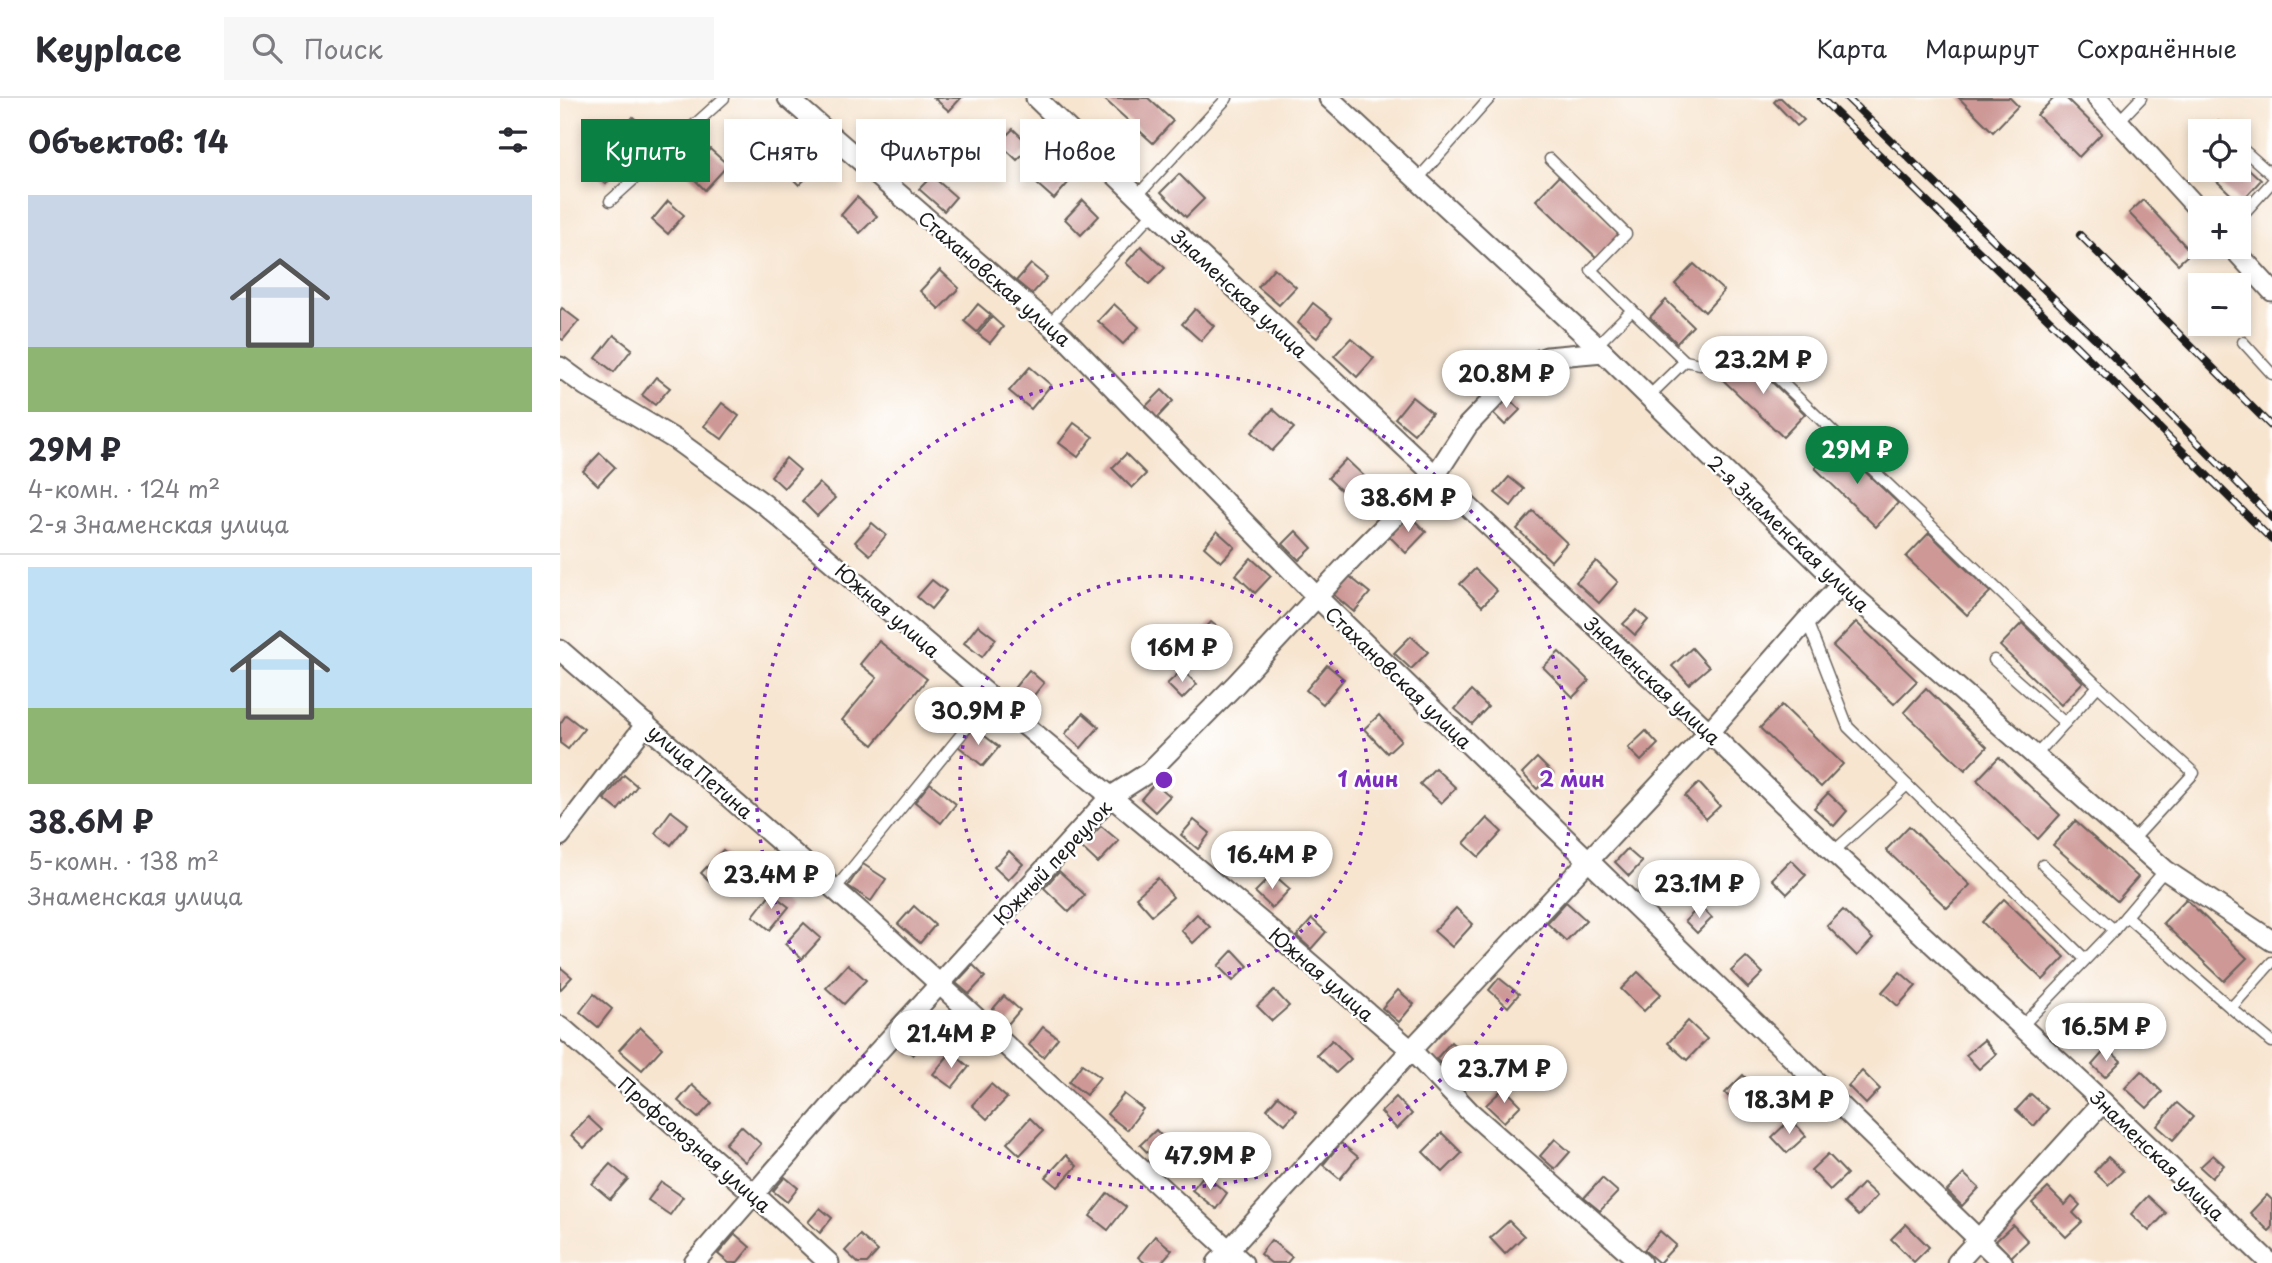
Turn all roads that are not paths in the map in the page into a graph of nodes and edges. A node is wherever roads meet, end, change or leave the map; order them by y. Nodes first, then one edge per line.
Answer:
1 (724, 98) edge
2 (788, 98) edge
3 (1037, 98) edge
4 (1227, 98) edge
5 (1329, 98) edge
6 (1490, 98) edge
7 (2097, 98) edge
8 (2141, 98) edge
9 (2118, 122) junction
10 (2251, 156) edge
11 (1550, 159) dead end
12 (2272, 175) edge
13 (1417, 180) junction
14 (2272, 182) edge
15 (1137, 196) junction
16 (2188, 198) edge
17 (611, 201) dead end
18 (2251, 205) edge
19 (1154, 212) junction
20 (2243, 259) edge
21 (2272, 291) edge
22 (1632, 310) junction
23 (1049, 324) junction
24 (2243, 342) dead end
25 (1599, 349) junction
26 (1685, 361) junction
27 (560, 367) edge
28 (2272, 374) edge
29 (1648, 397) junction
30 (1435, 476) junction
31 (1841, 585) junction
32 (1317, 597) junction
33 (1807, 620) junction
34 (560, 650) edge
35 (1994, 660) dead end
36 (2098, 686) junction
37 (991, 698) junction
38 (2065, 723) junction
39 (646, 724) junction
40 (1709, 733) junction
41 (2036, 755) junction
42 (1908, 785) junction
43 (1110, 797) junction
44 (560, 836) edge
45 (2132, 841) junction
46 (1833, 852) junction
47 (1588, 859) junction
48 (2043, 865) dead end
49 (2165, 870) junction
50 (835, 889) junction
51 (2126, 916) junction
52 (2114, 930) junction
53 (2272, 941) edge
54 (2085, 959) junction
55 (2272, 962) edge
56 (940, 984) junction
57 (2231, 1007) junction
58 (560, 1026) edge
59 (2021, 1027) junction
60 (2272, 1042) edge
61 (1411, 1050) junction
62 (2103, 1102) junction
63 (753, 1194) junction
64 (1979, 1240) junction
65 (1230, 1258) edge
66 (694, 1263) edge
67 (829, 1263) edge
68 (1641, 1263) edge
69 (1956, 1263) edge
70 (2003, 1263) edge
71 (2270, 1263) edge

1 - 17 lane
2 - 23 street, Стахановская улица
3 - 15 street, Знаменская улица
4 - 15 lane
5 - 13 street, 2-я Знаменская улица
6 - 13 lane
7 - 9 street
8 - 9 lane
9 - 16 street
10 - 12 lane
11 - 22 lane
13 - 25 street, 2-я Знаменская улица
14 - 18 lane
15 - 19 street, Знаменская улица
19 - 23 lane
19 - 30 street, Знаменская улица
20 - 21 street
22 - 25 lane
22 - 26 lane
23 - 32 street, Стахановская улица
24 - 28 lane
25 - 29 street, 2-я Знаменская улица
25 - 30 street, Южный переулок
26 - 29 lane
26 - 36 lane
27 - 37 street, Южная улица
29 - 31 street, 2-я Знаменская улица
30 - 32 street, Южный переулок
30 - 40 street, Знаменская улица
31 - 33 street
31 - 41 street, 2-я Знаменская улица
32 - 43 street, Южный переулок
32 - 47 street, Стахановская улица
33 - 40 street
33 - 42 lane
34 - 39 street, улица Петина
35 - 38 lane
36 - 38 lane
36 - 45 lane
37 - 43 street, Южная улица
37 - 50 lane
38 - 41 lane
39 - 44 street
39 - 50 street, улица Петина
40 - 46 street, Знаменская улица
40 - 47 street
41 - 45 street, 2-я Знаменская улица
42 - 46 lane
42 - 54 lane
43 - 56 street, Южный переулок
43 - 61 street, Южная улица
45 - 49 street, 2-я Знаменская улица
46 - 59 street, Знаменская улица
47 - 61 street
47 - 64 street, Стахановская улица
48 - 52 lane
49 - 51 lane
49 - 53 street, 2-я Знаменская улица
50 - 56 street, улица Петина
51 - 52 lane
51 - 57 lane
52 - 54 lane
54 - 59 lane
55 - 57 lane
56 - 63 street, Южный переулок
56 - 65 street, улица Петина
57 - 60 lane
58 - 63 street, Профсоюзная улица
59 - 62 street, Знаменская улица
61 - 65 street
61 - 68 street, Южная улица
62 - 64 street
62 - 71 street, Знаменская улица
63 - 66 street, Южный переулок
63 - 67 street, Профсоюзная улица
64 - 69 street
64 - 70 street, Стахановская улица

